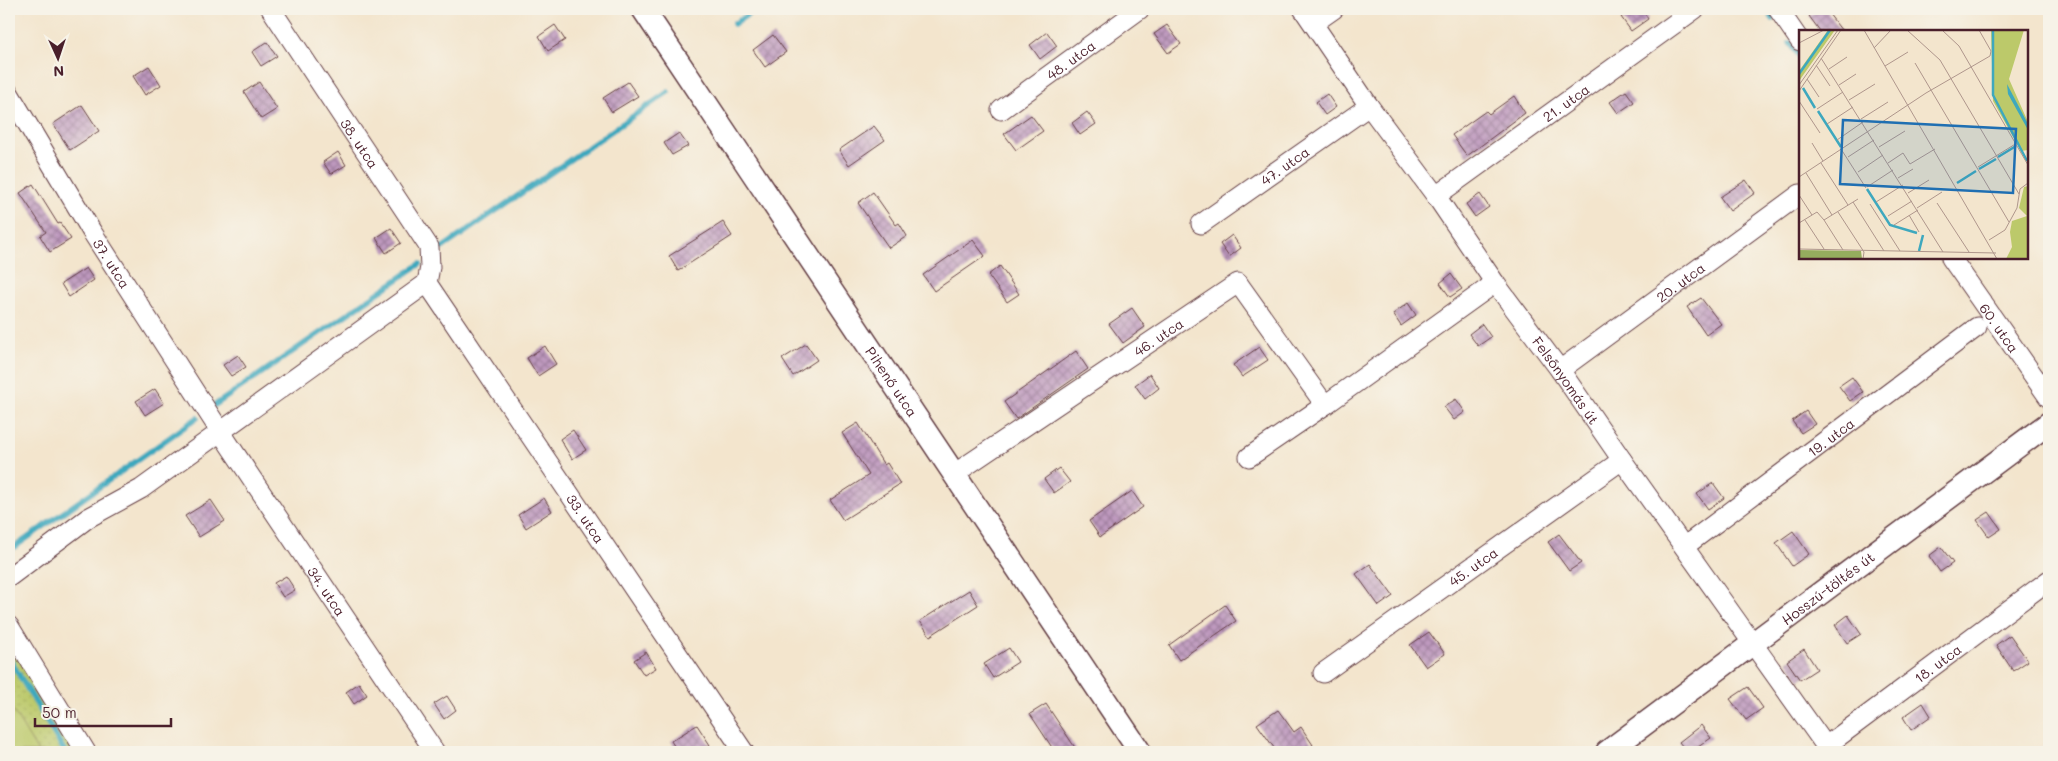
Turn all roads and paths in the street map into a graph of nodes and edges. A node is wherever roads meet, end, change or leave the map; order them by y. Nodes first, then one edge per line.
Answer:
1 (271, 9) edge
2 (644, 9) edge
3 (1140, 9) edge
4 (1334, 9) edge
5 (1695, 9) edge
6 (1778, 9) edge
7 (1308, 16) edge
8 (1799, 40) edge
9 (9, 92) edge
10 (1369, 106) junction
11 (1001, 110) dead end
12 (1799, 195) edge
13 (1436, 196) junction
14 (1201, 224) dead end
15 (1952, 259) edge
16 (427, 283) junction
17 (1495, 283) junction
18 (1977, 327) dead end
19 (1560, 370) junction
20 (2049, 398) edge
21 (1325, 405) junction
22 (2049, 423) edge
23 (220, 431) junction
24 (1249, 456) dead end
25 (1622, 460) junction
26 (954, 474) junction
27 (1684, 546) junction
28 (9, 577) edge
29 (2049, 580) edge
30 (9, 626) edge
31 (1752, 643) junction
32 (1323, 673) dead end
33 (1828, 749) edge
34 (86, 752) edge
35 (435, 752) edge
36 (744, 752) edge
37 (1140, 752) edge
38 (1606, 752) edge

1 - 16 street, 38. utca
2 - 26 street, Pihenő utca
3 - 11 street, 48. utca
4 - 7 street
5 - 13 street, 21. utca
6 - 8 street
7 - 10 street, Felsőnyomás út
9 - 23 street, 37. utca
10 - 13 street, Felsőnyomás út
10 - 14 street, 47. utca
12 - 19 street, 20. utca
13 - 17 street, Felsőnyomás út
15 - 20 street, 60. utca
16 - 23 street
16 - 36 street, 33. utca
17 - 19 street, Felsőnyomás út
17 - 21 street
18 - 27 street, 19. utca
19 - 25 street, Felsőnyomás út
21 - 24 street
21 - 26 street, 46. utca
22 - 31 street, Hosszú-töltés út
23 - 28 street
23 - 35 street, 34. utca
25 - 27 street, Felsőnyomás út
25 - 32 street, 45. utca
26 - 37 street, Pihenő utca
27 - 31 street, Felsőnyomás út
29 - 33 street, 18. utca
30 - 34 street
31 - 33 street, Felsőnyomás út
31 - 38 street, Hosszú-töltés út

